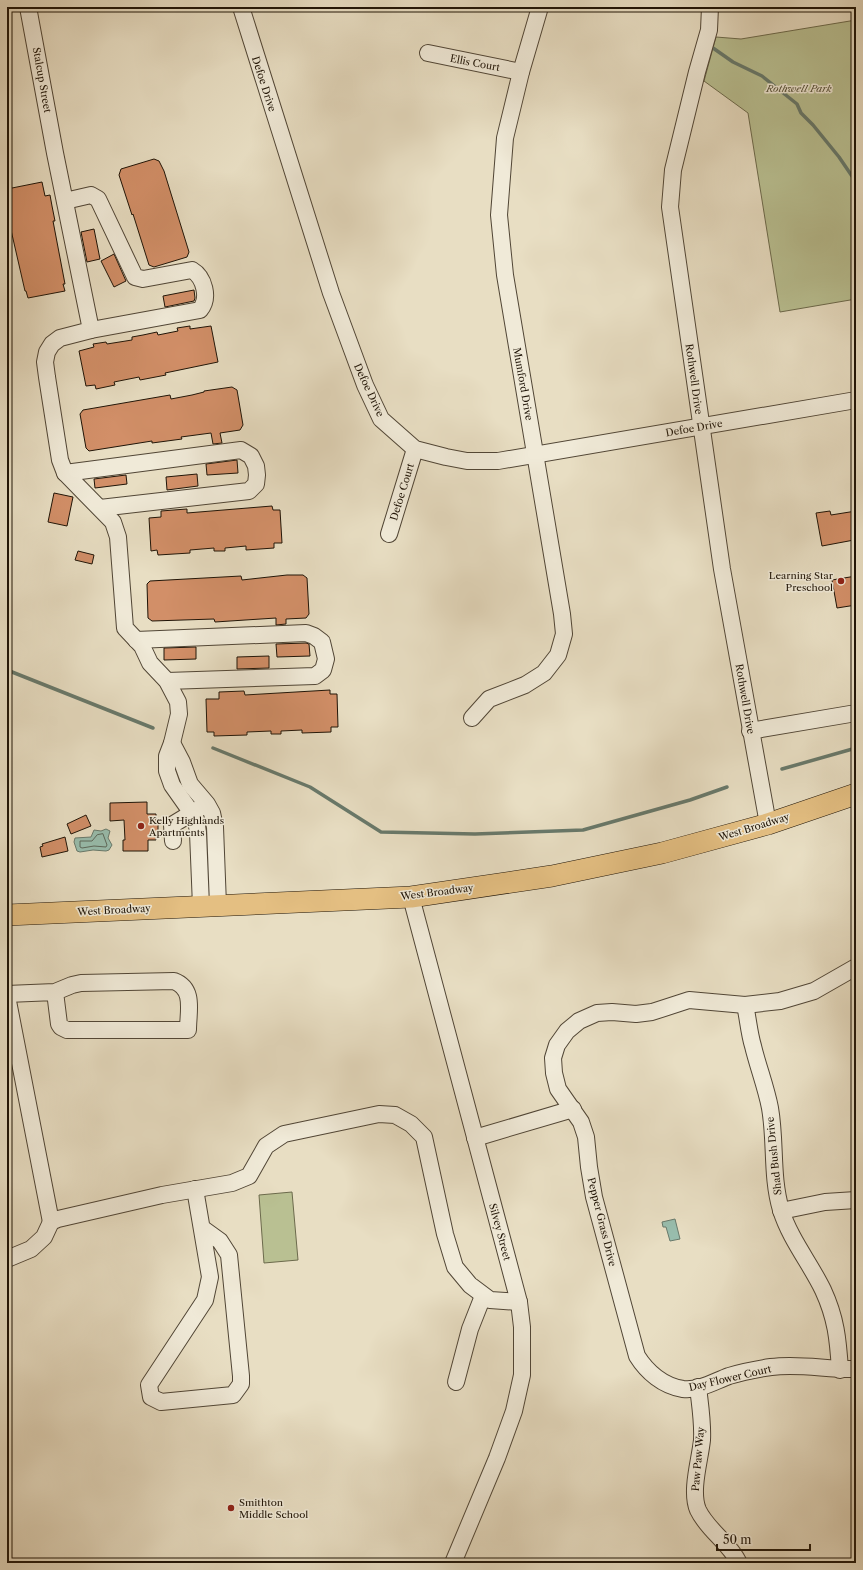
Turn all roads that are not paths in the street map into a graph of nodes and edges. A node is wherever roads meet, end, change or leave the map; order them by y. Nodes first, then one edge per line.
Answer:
1 (28, 7) edge
2 (240, 7) edge
3 (540, 7) edge
4 (710, 7) edge
5 (428, 53) dead end
6 (521, 72) junction
7 (65, 201) junction
8 (91, 330) junction
9 (856, 400) edge
10 (701, 426) junction
11 (415, 449) junction
12 (535, 454) junction
13 (65, 473) junction
14 (100, 508) junction
15 (389, 534) dead end
16 (136, 640) junction
17 (167, 680) junction
18 (856, 713) edge
19 (472, 718) dead end
20 (750, 731) junction
21 (172, 743) junction
22 (856, 794) edge
23 (207, 804) junction
24 (192, 812) junction
25 (768, 824) junction
26 (172, 841) dead end
27 (411, 897) junction
28 (209, 906) junction
29 (7, 915) edge
30 (856, 967) edge
31 (55, 992) junction
32 (7, 995) edge
33 (745, 1005) junction
34 (573, 1110) junction
35 (475, 1138) junction
36 (195, 1189) junction
37 (856, 1200) edge
38 (782, 1211) junction
39 (51, 1222) junction
40 (202, 1228) junction
41 (7, 1259) edge
42 (483, 1296) junction
43 (519, 1302) junction
44 (848, 1369) edge
45 (654, 1376) joint
46 (456, 1382) dead end
47 (698, 1387) junction
48 (452, 1563) edge
49 (740, 1563) edge

1 - 7 street, Stalcup Street
2 - 11 street, Defoe Drive
3 - 6 street, Mumford Drive
4 - 10 street, Rothwell Drive
5 - 6 street, Ellis Court
6 - 12 street, Mumford Drive
7 - 8 street, Stalcup Street
7 - 8 street
8 - 13 street
9 - 10 street, Defoe Drive
10 - 12 street, Defoe Drive
10 - 20 street, Rothwell Drive
11 - 12 street, Defoe Drive
11 - 15 street, Defoe Court
12 - 19 street, Mumford Drive
13 - 14 street
13 - 14 street
14 - 16 street
16 - 17 street
16 - 17 street
17 - 21 street
18 - 20 street
20 - 25 street, Rothwell Drive
21 - 23 street
21 - 24 street
22 - 25 main road, West Broadway
23 - 24 street
23 - 28 street
24 - 26 street
24 - 28 street
25 - 27 main road, West Broadway
27 - 28 main road, West Broadway
27 - 35 street, Silvey Street
28 - 29 main road, West Broadway
30 - 33 street
31 - 31 street
31 - 32 street
32 - 39 street
33 - 34 street, Pepper Grass Drive
33 - 38 street, Shad Bush Drive
34 - 35 street
34 - 45 street, Pepper Grass Drive
35 - 43 street, Silvey Street
36 - 39 street
36 - 40 street
36 - 42 street
37 - 38 street
38 - 44 street, Shad Bush Drive
39 - 41 street
40 - 40 street
42 - 43 street
42 - 46 street
43 - 48 street, Silvey Street
44 - 47 street, Day Flower Court
45 - 47 street, Day Flower Court
47 - 49 street, Paw Paw Way

